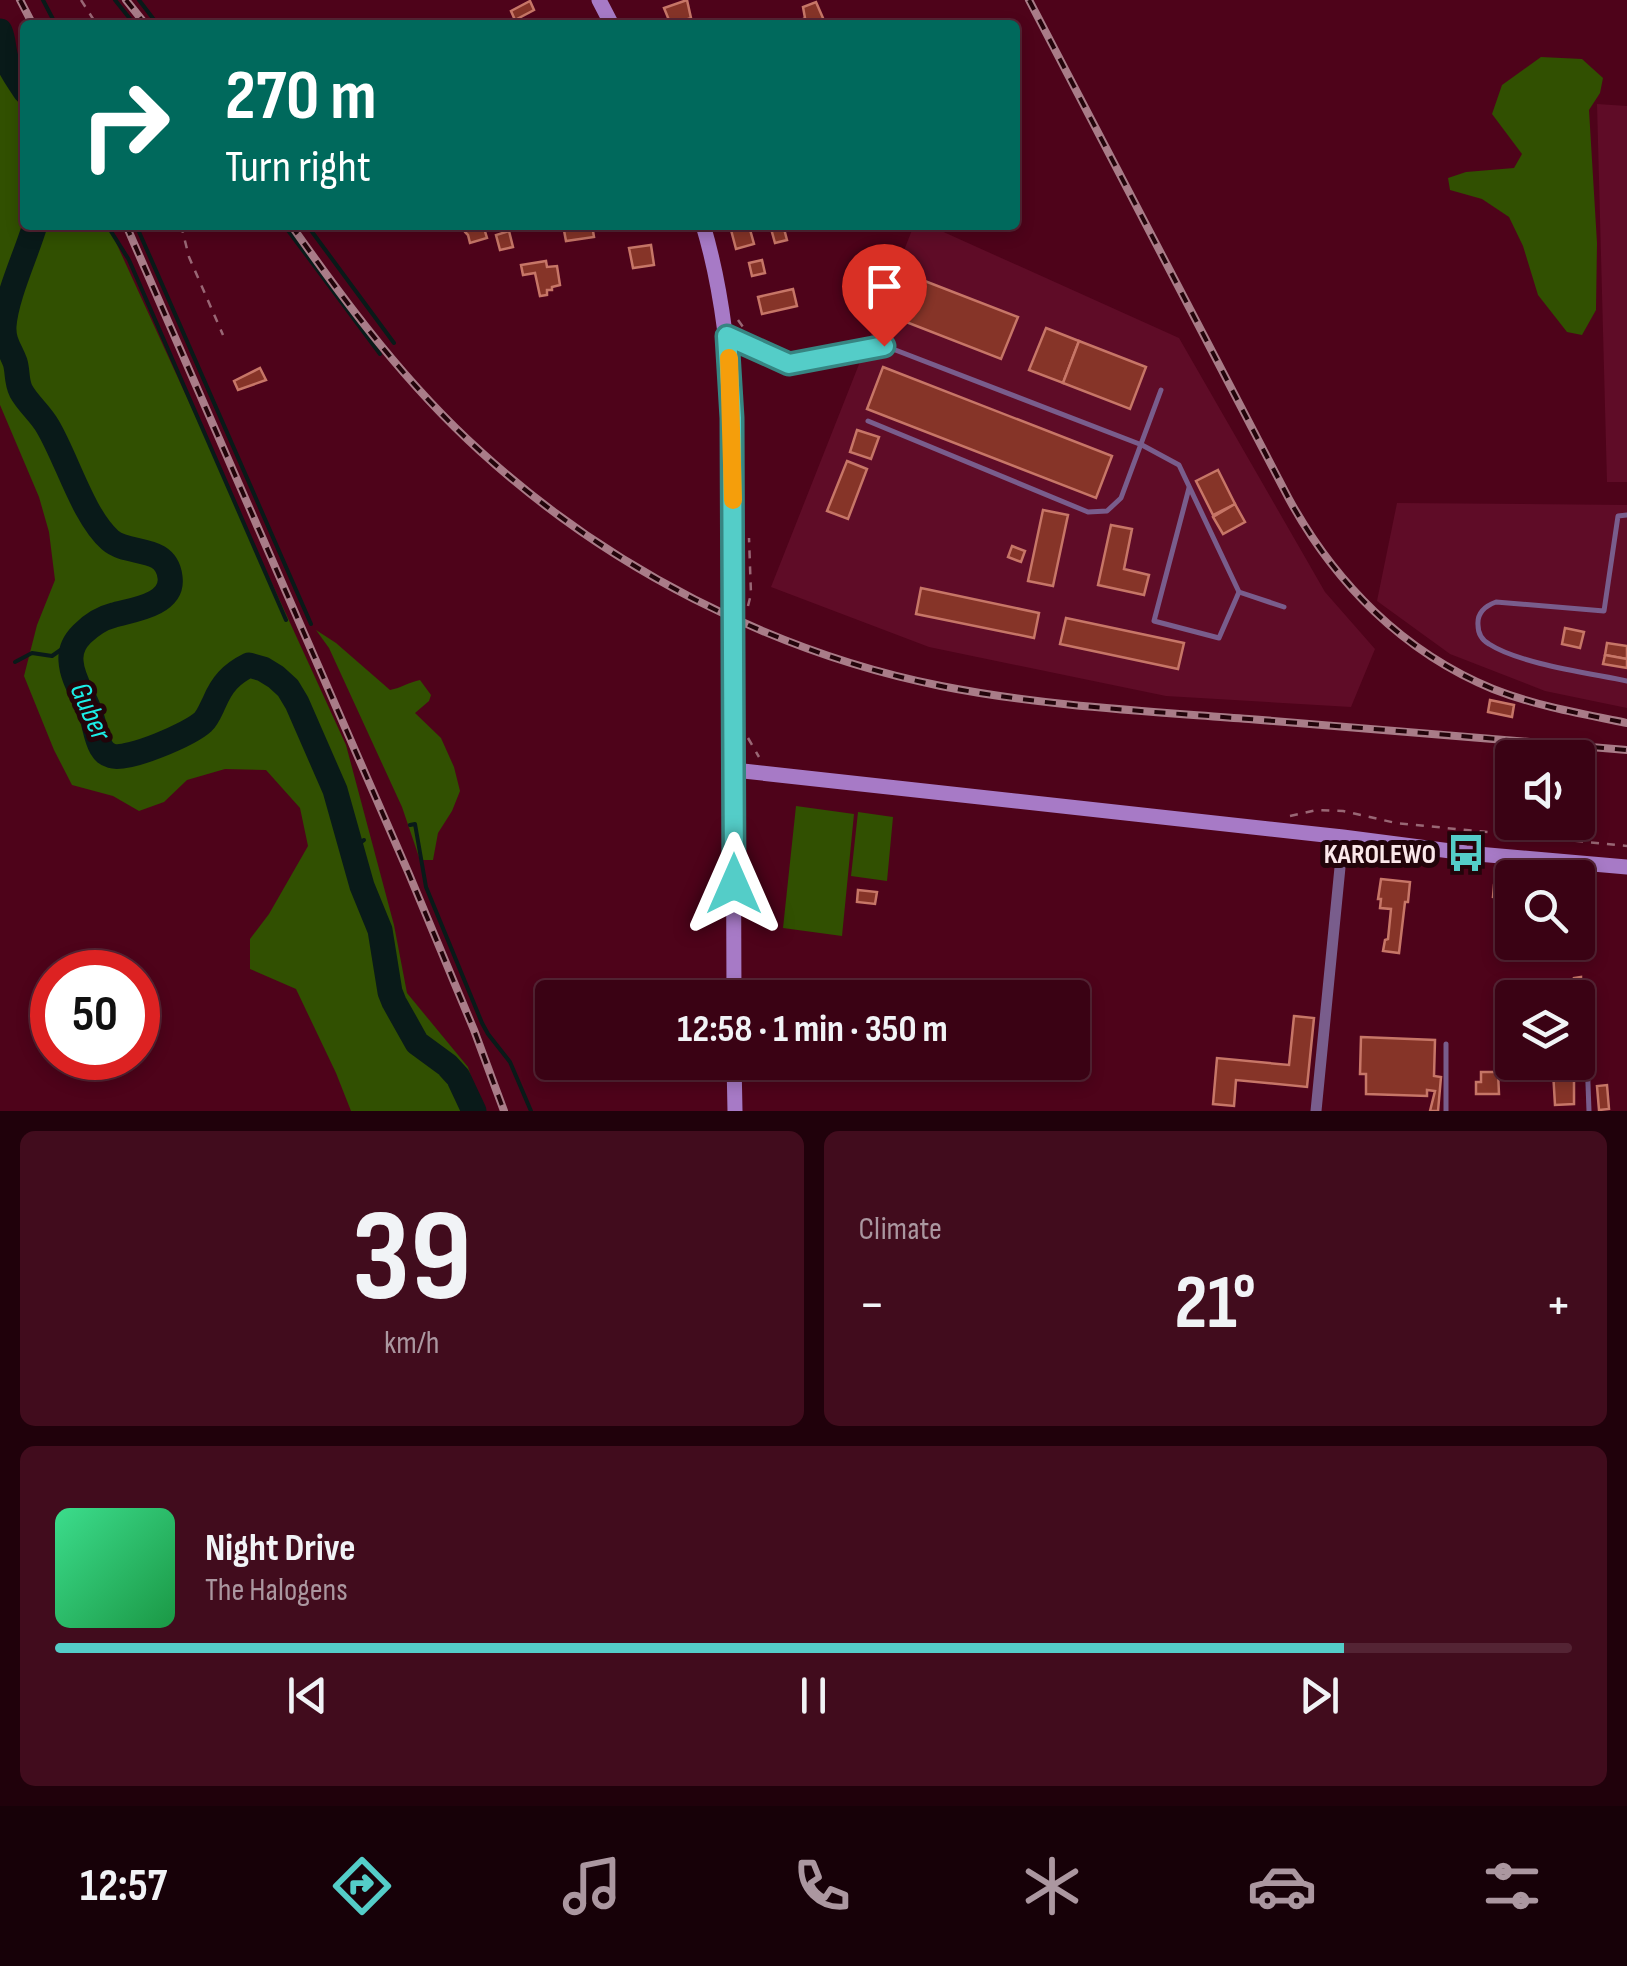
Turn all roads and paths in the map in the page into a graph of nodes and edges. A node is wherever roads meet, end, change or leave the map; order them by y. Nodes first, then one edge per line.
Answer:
1 (182, 230) edge
2 (704, 230) edge
3 (223, 334) dead end
4 (727, 336) junction
5 (1162, 390) dead end
6 (868, 421) dead end
7 (1142, 444) junction
8 (1190, 488) junction
9 (1627, 515) edge
10 (749, 538) dead end
11 (1239, 592) junction
12 (1284, 607) dead end
13 (746, 613) dead end
14 (1627, 681) edge
15 (747, 725) dead end
16 (760, 758) dead end
17 (734, 770) junction
18 (1282, 818) dead end
19 (1343, 836) junction
20 (1627, 846) edge
21 (1627, 868) edge
22 (734, 980) edge
23 (1446, 1044) dead end
24 (734, 1080) edge
25 (1588, 1080) edge
26 (734, 1111) edge
27 (1316, 1111) edge
28 (1446, 1111) edge
29 (1589, 1111) edge

1 - 3 path
2 - 4 street
4 - 7 lane
4 - 17 street
5 - 7 lane
6 - 7 lane
7 - 8 lane
8 - 11 lane
8 - 11 lane
9 - 14 lane
10 - 13 path
11 - 12 lane
15 - 16 path
17 - 19 street
17 - 22 street
18 - 20 path
19 - 21 street
19 - 27 street
23 - 28 lane
24 - 26 street
25 - 29 lane

